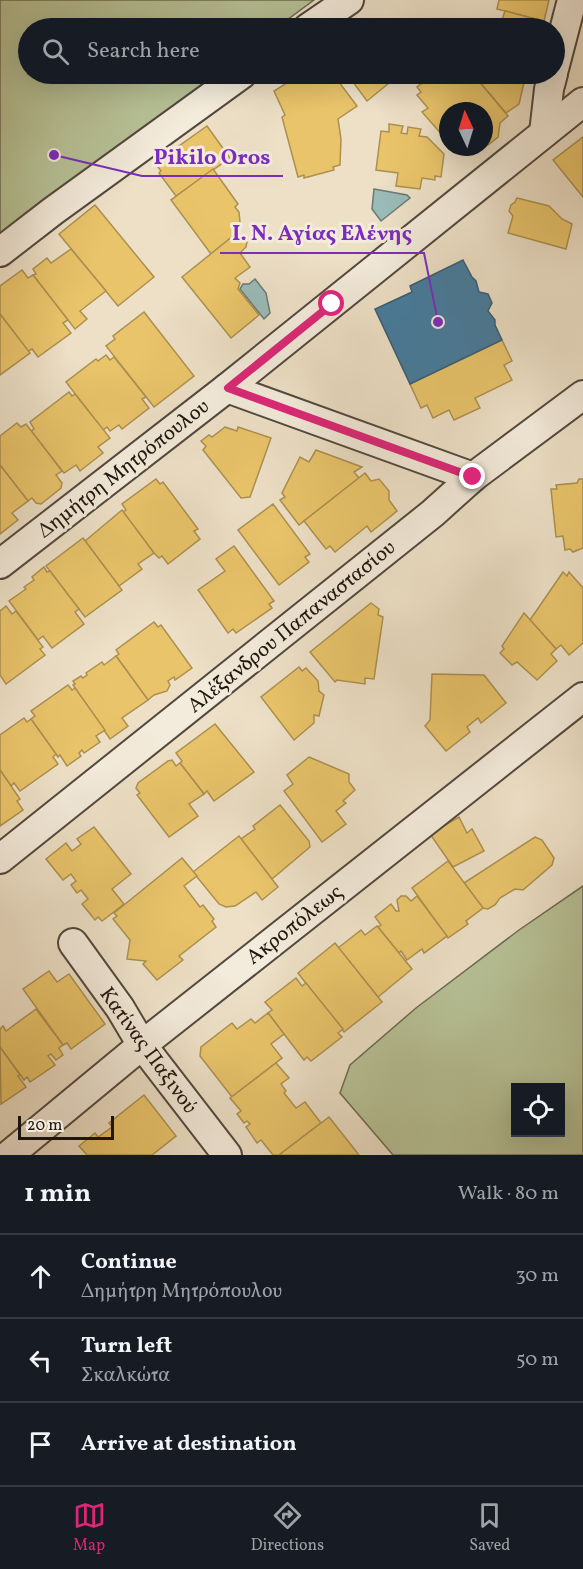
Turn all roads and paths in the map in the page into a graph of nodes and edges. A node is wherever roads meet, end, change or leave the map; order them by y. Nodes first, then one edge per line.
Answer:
1 (349, 0) edge
2 (572, 0) edge
3 (323, 18) edge
4 (565, 28) edge
5 (228, 84) edge
6 (552, 84) edge
7 (583, 102) edge
8 (544, 134) junction
9 (0, 252) edge
10 (228, 388) junction
11 (583, 395) edge
12 (473, 477) junction
13 (0, 564) edge
14 (583, 697) edge
15 (0, 859) edge
16 (73, 943) dead end
17 (142, 1045) junction
18 (9, 1155) edge
19 (227, 1155) edge

1 - 3 street
2 - 4 street
5 - 9 street
6 - 8 street
7 - 8 street, Δημήτρη Μητρόπουλου
8 - 10 street, Δημήτρη Μητρόπουλου
10 - 12 street
10 - 13 street, Δημήτρη Μητρόπουλου
11 - 12 street, Αλέξανδρου Παπαναστασίου
12 - 15 street, Αλέξανδρου Παπαναστασίου
14 - 17 street, Ακροπόλεως
16 - 17 street, Κατίνας Παξινού
17 - 18 street, Ακροπόλεως
17 - 19 street, Κατίνας Παξινού

